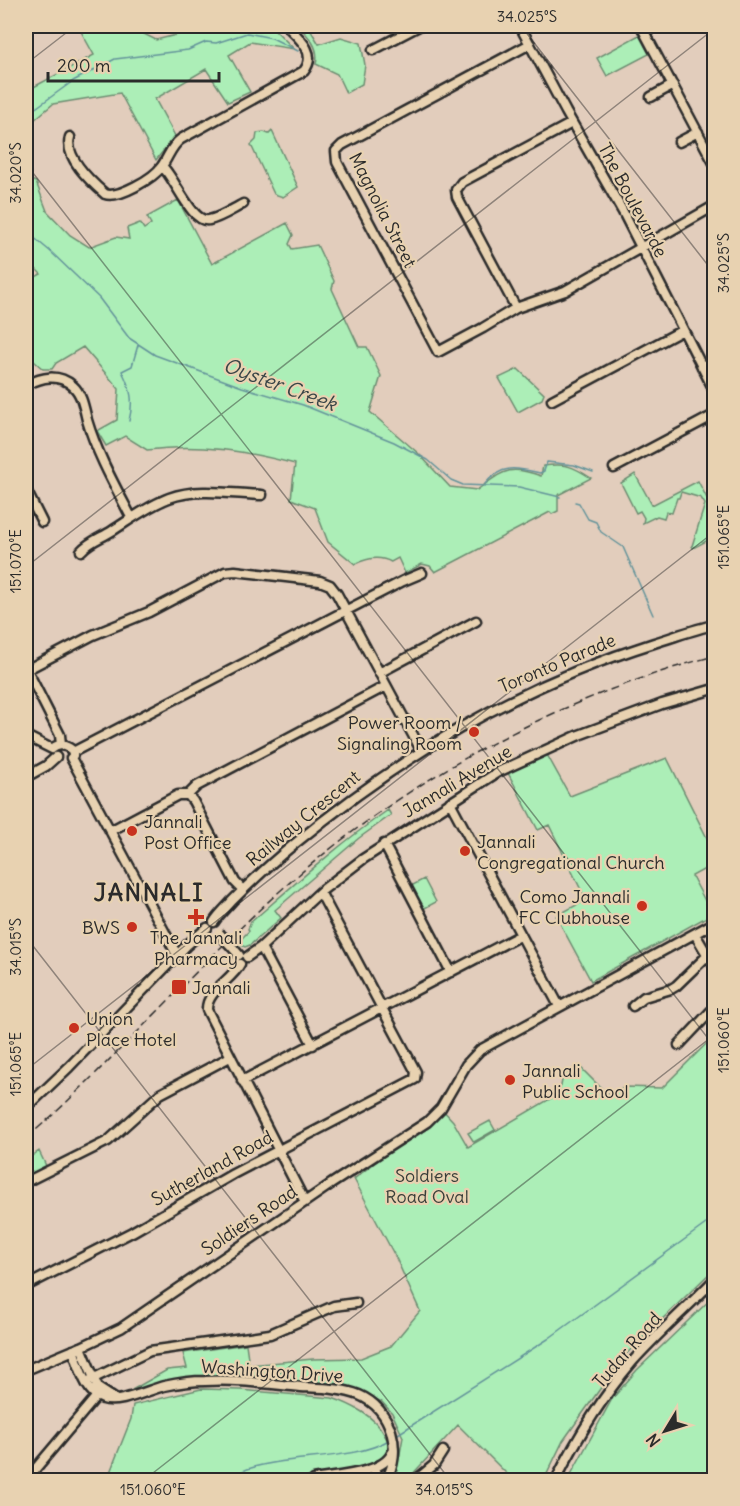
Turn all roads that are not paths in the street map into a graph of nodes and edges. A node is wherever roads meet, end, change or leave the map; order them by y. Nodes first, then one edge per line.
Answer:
1 (287, 26) edge
2 (419, 26) edge
3 (520, 26) edge
4 (641, 26) edge
5 (530, 44) junction
6 (373, 50) dead end
7 (673, 85) junction
8 (651, 97) dead end
9 (572, 123) junction
10 (698, 132) junction
11 (70, 137) dead end
12 (679, 142) dead end
13 (714, 163) edge
14 (162, 166) junction
15 (243, 204) dead end
16 (714, 206) edge
17 (641, 249) junction
18 (516, 308) junction
19 (683, 330) junction
20 (714, 360) edge
21 (702, 367) junction
22 (26, 385) edge
23 (714, 390) edge
24 (552, 400) dead end
25 (714, 415) edge
26 (614, 468) dead end
27 (26, 490) edge
28 (262, 495) dead end
29 (131, 517) junction
30 (42, 522) dead end
31 (81, 551) dead end
32 (422, 573) dead end
33 (346, 610) junction
34 (476, 621) dead end
35 (714, 625) edge
36 (26, 669) edge
37 (379, 673) junction
38 (386, 686) junction
39 (714, 689) edge
40 (26, 736) edge
41 (62, 745) junction
42 (421, 750) junction
43 (54, 753) junction
44 (72, 755) junction
45 (26, 777) edge
46 (188, 795) junction
47 (450, 802) junction
48 (110, 831) junction
49 (384, 844) junction
50 (243, 890) junction
51 (320, 892) junction
52 (714, 923) edge
53 (214, 928) junction
54 (695, 934) junction
55 (521, 935) junction
56 (261, 947) junction
57 (177, 955) junction
58 (240, 956) junction
59 (707, 956) junction
60 (714, 966) edge
61 (451, 972) junction
62 (559, 1006) junction
63 (633, 1006) dead end
64 (714, 1008) edge
65 (382, 1009) junction
66 (313, 1045) junction
67 (679, 1045) dead end
68 (230, 1057) junction
69 (242, 1081) junction
70 (26, 1108) edge
71 (279, 1150) junction
72 (26, 1182) edge
73 (305, 1202) junction
74 (714, 1280) edge
75 (26, 1286) edge
76 (356, 1304) dead end
77 (77, 1349) junction
78 (26, 1370) edge
79 (90, 1381) junction
80 (99, 1394) junction
81 (393, 1450) junction
82 (443, 1451) dead end
83 (375, 1468) junction
84 (26, 1480) edge
85 (314, 1480) edge
86 (379, 1480) edge
87 (386, 1480) edge
88 (416, 1480) edge
89 (556, 1480) edge

1 - 14 street
2 - 6 street
3 - 5 street, The Boulevarde
4 - 7 street
5 - 9 street, The Boulevarde
5 - 18 street, Magnolia Street
7 - 8 street
7 - 10 street
9 - 17 street, The Boulevarde
9 - 18 street
10 - 12 street
10 - 13 street
11 - 14 street
14 - 15 street
16 - 17 street
17 - 18 street
17 - 19 street, The Boulevarde
19 - 21 street, The Boulevarde
19 - 24 street
20 - 21 street
21 - 23 street, The Boulevarde
22 - 29 street
25 - 26 street
27 - 30 street
28 - 29 street
29 - 31 street
32 - 33 street
33 - 36 street
33 - 37 street
33 - 44 street
34 - 37 street
35 - 42 street, Toronto Parade
36 - 41 street
37 - 38 street
38 - 42 street
38 - 46 street
39 - 47 street, Jannali Avenue
40 - 43 street
41 - 43 street
41 - 44 street
42 - 50 street, Railway Crescent
43 - 44 street
43 - 45 street
44 - 48 street
46 - 48 street
46 - 50 street
47 - 49 street, Jannali Avenue
47 - 55 street
48 - 57 street
49 - 51 street, Jannali Avenue
49 - 61 street
50 - 53 street, Railway Crescent
51 - 56 street, Jannali Avenue
51 - 65 street
52 - 54 street
53 - 57 street, Railway Crescent
53 - 58 street, bridge
54 - 59 street
54 - 62 street
55 - 61 street
55 - 62 street
56 - 58 street, Jannali Avenue
56 - 66 street
57 - 70 street, Railway Crescent
58 - 68 street, Jannali Avenue
59 - 60 street
59 - 63 street
61 - 65 street
62 - 73 street, Soldiers Road
64 - 67 street
65 - 66 street
65 - 71 street, Sutherland Road
66 - 69 street
68 - 69 street
68 - 72 street
69 - 71 street
71 - 73 street
71 - 75 street, Sutherland Road
73 - 77 street, Soldiers Road
74 - 89 street, Tudar Road
76 - 79 street
77 - 78 street, Soldiers Road
77 - 79 street
79 - 80 street
80 - 81 street, Washington Drive
80 - 84 street
81 - 83 street
81 - 87 street
82 - 88 street
83 - 85 street
83 - 86 street

